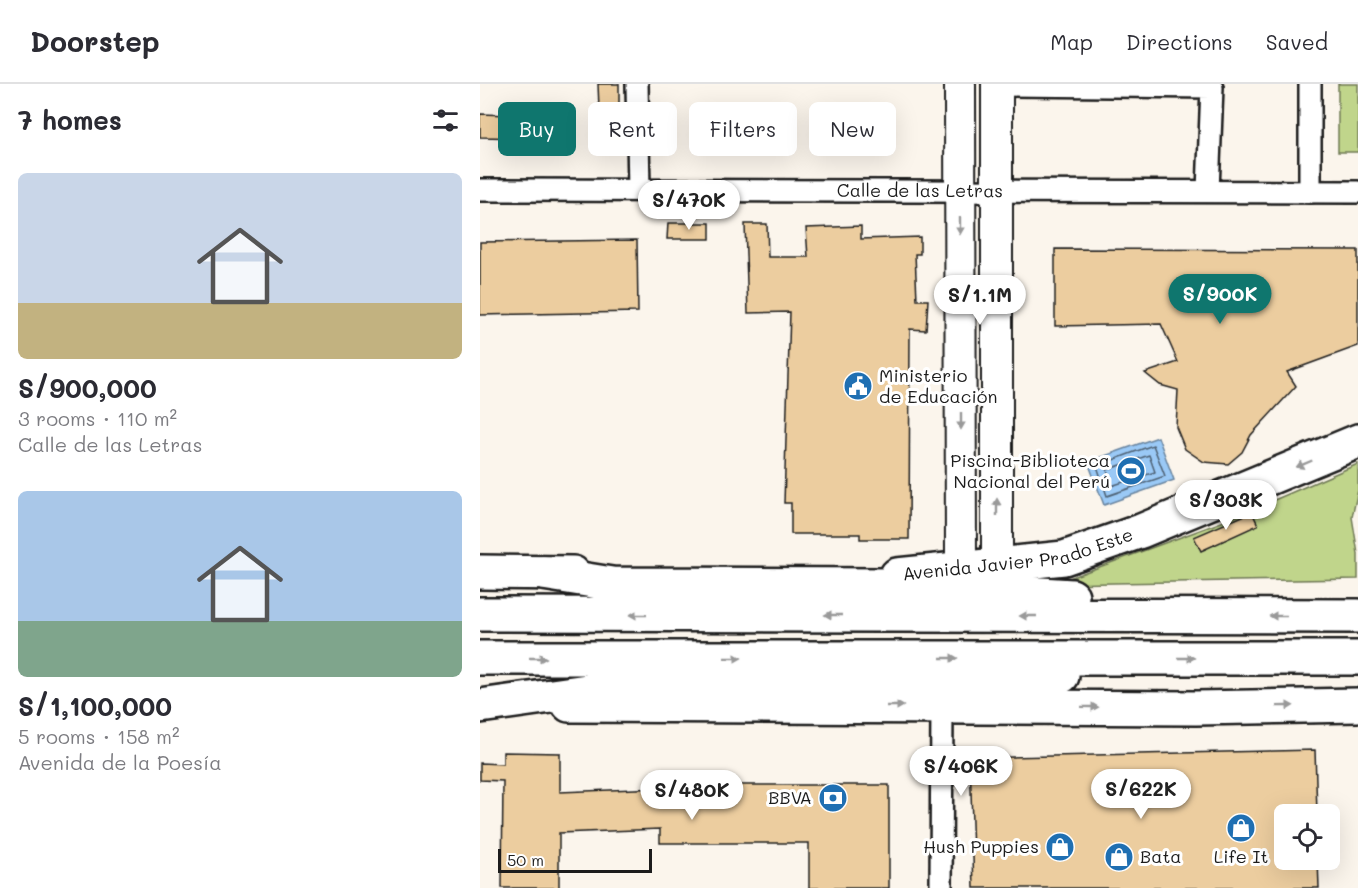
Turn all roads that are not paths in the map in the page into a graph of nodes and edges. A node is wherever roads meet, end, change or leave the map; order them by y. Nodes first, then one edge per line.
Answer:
1 (637, 84) edge
2 (960, 84) edge
3 (1310, 84) edge
4 (997, 85) edge
5 (1083, 85) edge
6 (1161, 85) edge
7 (480, 190) edge
8 (639, 190) junction
9 (960, 191) junction
10 (997, 191) junction
11 (1208, 191) junction
12 (1310, 192) junction
13 (1358, 192) edge
14 (960, 349) junction
15 (997, 351) junction
16 (1358, 441) edge
17 (997, 566) junction
18 (961, 570) junction
19 (480, 572) edge
20 (543, 573) junction
21 (480, 614) edge
22 (1358, 615) edge
23 (1192, 616) junction
24 (480, 658) edge
25 (1155, 658) junction
26 (1358, 658) edge
27 (1358, 705) edge
28 (480, 706) edge
29 (942, 706) junction
30 (941, 888) edge

1 - 8 street
2 - 9 street
3 - 12 street
4 - 5 street
4 - 10 street
5 - 6 street
6 - 11 street
7 - 8 street, Calle de las Letras
8 - 9 street, Calle de las Letras
9 - 10 street, Calle de las Letras
9 -> 14 street
10 - 11 street, Calle de las Letras
10 - 15 street
11 - 12 street, Calle de las Letras
12 - 13 street, Calle de las Letras
14 - 15 street
14 -> 18 street
17 -> 15 street
16 -> 17 main road, Avenida Javier Prado Este
17 - 18 main road, Avenida Javier Prado Este
18 - 20 main road, Avenida Javier Prado Este
19 - 20 main road, Avenida Javier Prado Este
20 - 23 main road
23 -> 21 main road
22 -> 23 main road
24 -> 25 main road
25 -> 26 main road
25 - 28 main road
29 -> 27 main road
28 -> 29 main road
29 - 30 street

